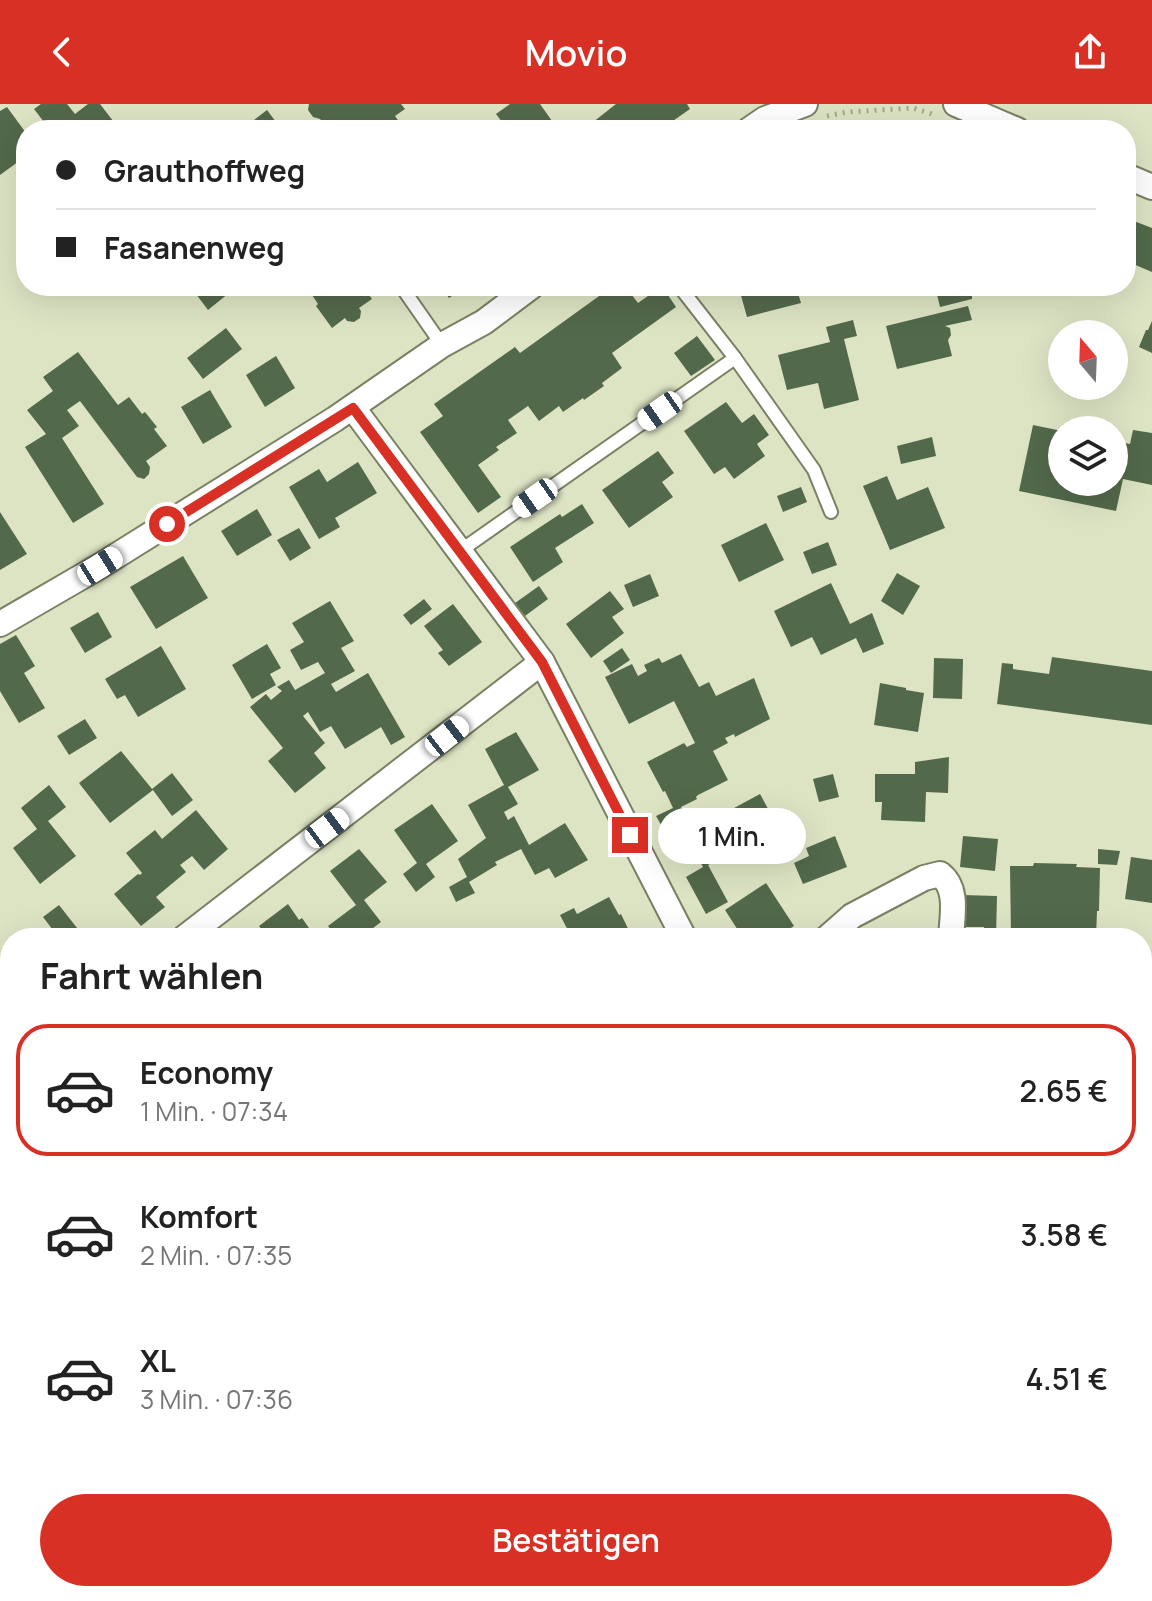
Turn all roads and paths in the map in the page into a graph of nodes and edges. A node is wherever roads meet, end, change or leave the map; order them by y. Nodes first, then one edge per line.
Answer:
1 (949, 110) edge
2 (812, 111) edge
3 (764, 120) edge
4 (983, 120) edge
5 (408, 296) edge
6 (519, 296) edge
7 (687, 296) edge
8 (442, 345) junction
9 (735, 358) junction
10 (353, 408) junction
11 (831, 512) dead end
12 (460, 551) junction
13 (0, 624) edge
14 (542, 662) junction
15 (197, 928) edge
16 (679, 928) edge
17 (838, 928) edge
18 (951, 928) edge

1 - 2 path
1 - 4 street
2 - 3 street
5 - 8 lane
6 - 8 street
7 - 9 lane
8 - 10 street
9 - 11 lane
9 - 12 lane
10 - 12 street
10 - 13 street
12 - 14 street
14 - 15 street
14 - 16 street
17 - 18 street

